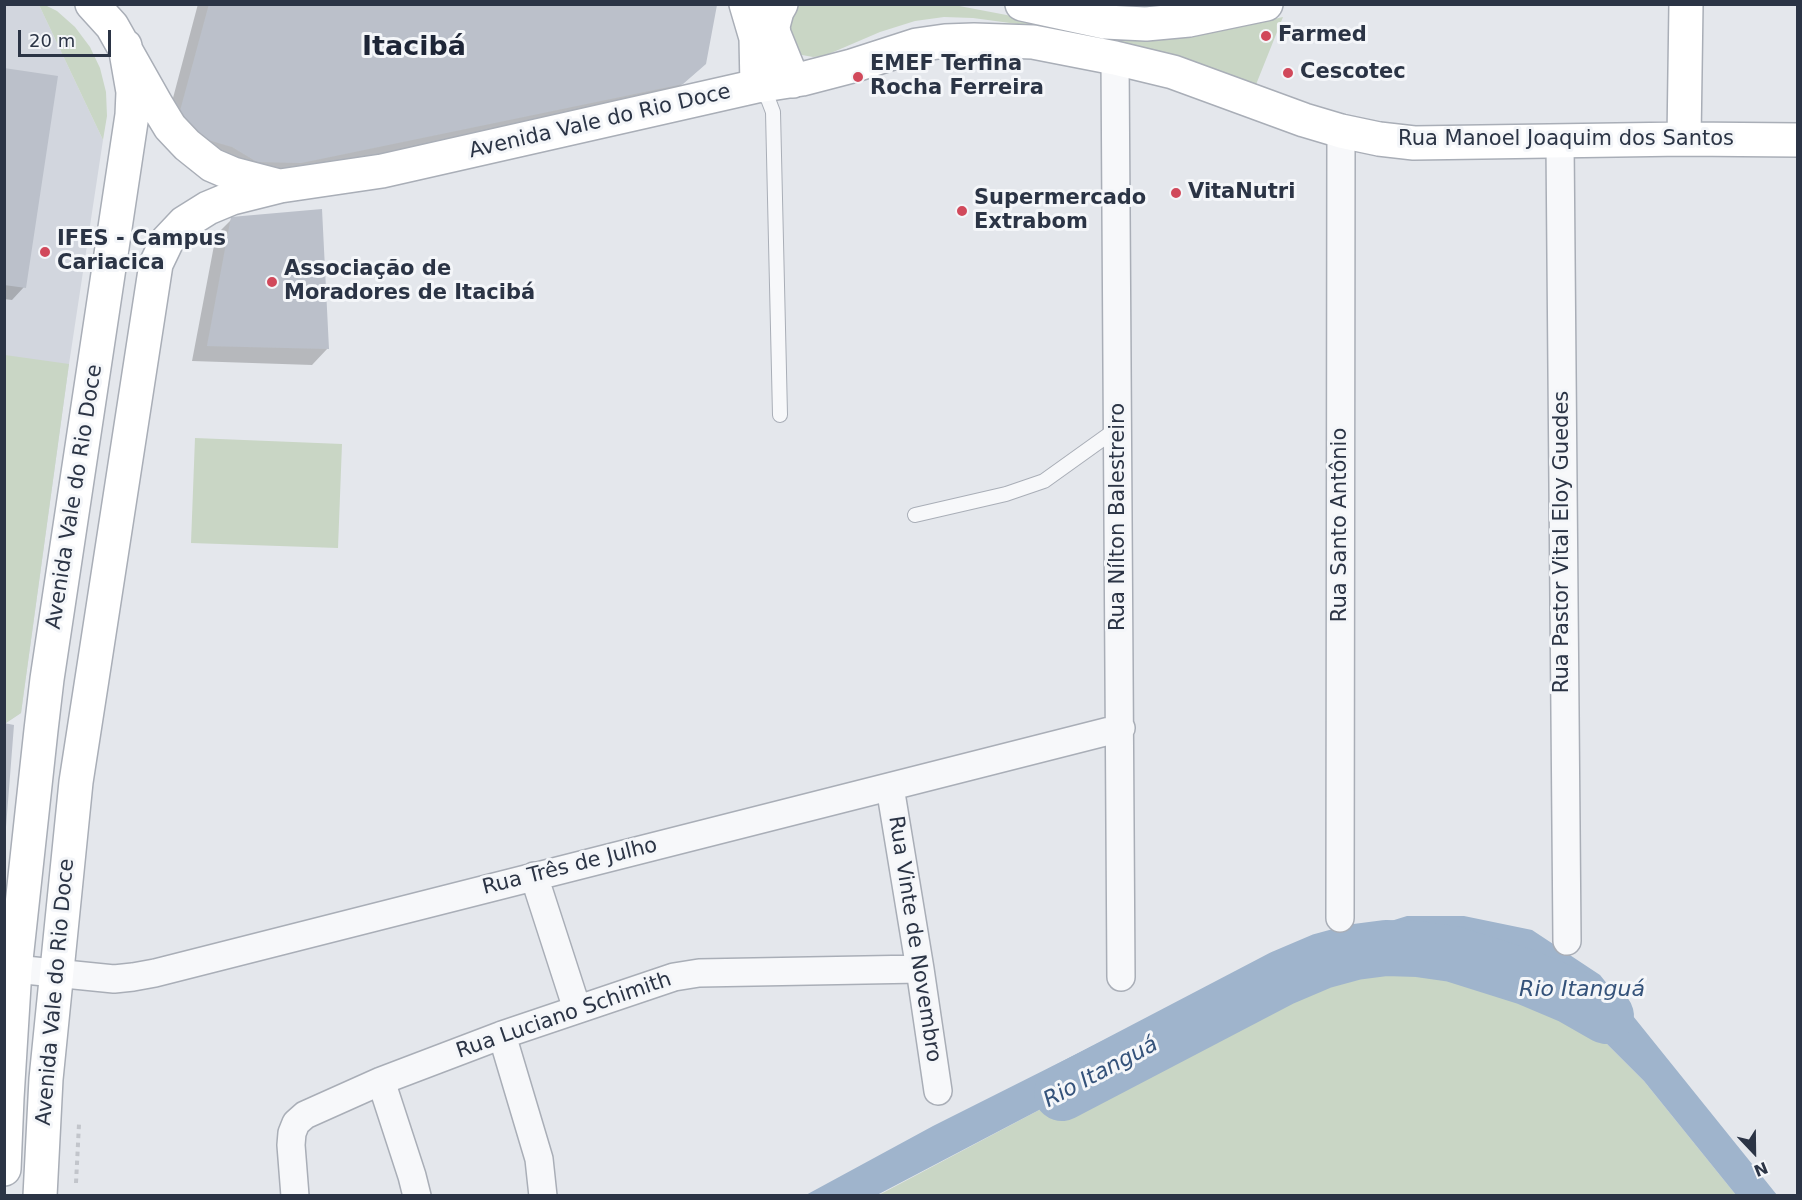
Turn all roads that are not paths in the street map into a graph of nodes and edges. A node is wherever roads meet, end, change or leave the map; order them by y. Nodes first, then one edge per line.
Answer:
1 (92, 4) edge
2 (746, 4) edge
3 (781, 4) edge
4 (1022, 4) edge
5 (1686, 4) edge
6 (1249, 6) edge
7 (917, 45) joint
8 (125, 46) junction
9 (1115, 58) junction
10 (793, 81) junction
11 (757, 86) junction
12 (1341, 131) junction
13 (1684, 139) junction
14 (1797, 140) edge
15 (1560, 142) junction
16 (280, 186) junction
17 (780, 416) dead end
18 (1118, 428) junction
19 (915, 515) dead end
20 (1121, 728) junction
21 (890, 787) junction
22 (534, 876) junction
23 (1340, 918) dead end
24 (1567, 941) dead end
25 (10, 967) edge
26 (920, 969) junction
27 (57, 973) junction
28 (1121, 977) dead end
29 (577, 1010) junction
30 (502, 1035) junction
31 (381, 1081) junction
32 (938, 1091) dead end
33 (4, 1169) edge
34 (40, 1196) edge
35 (296, 1196) edge
36 (417, 1196) edge
37 (543, 1196) edge

1 - 8 main road
2 - 11 main road
3 - 10 main road
4 - 6 main road
5 - 13 main road
7 - 9 main road, Rua Manoel Joaquim dos Santos
7 - 10 main road, Avenida Vale do Rio Doce
8 - 16 main road, Avenida Vale do Rio Doce
8 - 25 main road, Avenida Vale do Rio Doce
9 - 12 main road, Rua Manoel Joaquim dos Santos
9 - 18 street, Rua Nílton Balestreiro
10 - 11 main road, Avenida Vale do Rio Doce
11 - 16 main road, Avenida Vale do Rio Doce
11 - 17 lane
12 - 15 main road, Rua Manoel Joaquim dos Santos
12 - 23 street, Rua Santo Antônio
13 - 14 main road, Rua Manoel Joaquim dos Santos
13 - 15 main road, Rua Manoel Joaquim dos Santos
15 - 24 street, Rua Pastor Vital Eloy Guedes
16 - 27 main road, Avenida Vale do Rio Doce
18 - 19 lane
18 - 20 street, Rua Nílton Balestreiro
20 - 21 street, Rua Três de Julho
20 - 28 street, Rua Nílton Balestreiro
21 - 22 street, Rua Três de Julho
21 - 26 street, Rua Vinte de Novembro
22 - 27 street, Rua Três de Julho
22 - 29 street
25 - 27 street, Rua Três de Julho
25 - 33 main road, Avenida Vale do Rio Doce
26 - 29 street, Rua Luciano Schimith
26 - 32 street, Rua Vinte de Novembro
27 - 34 main road, Avenida Vale do Rio Doce
29 - 30 street, Rua Luciano Schimith
30 - 31 street, Rua Luciano Schimith
30 - 37 street
31 - 35 street, Rua Luciano Schimith
31 - 36 street

